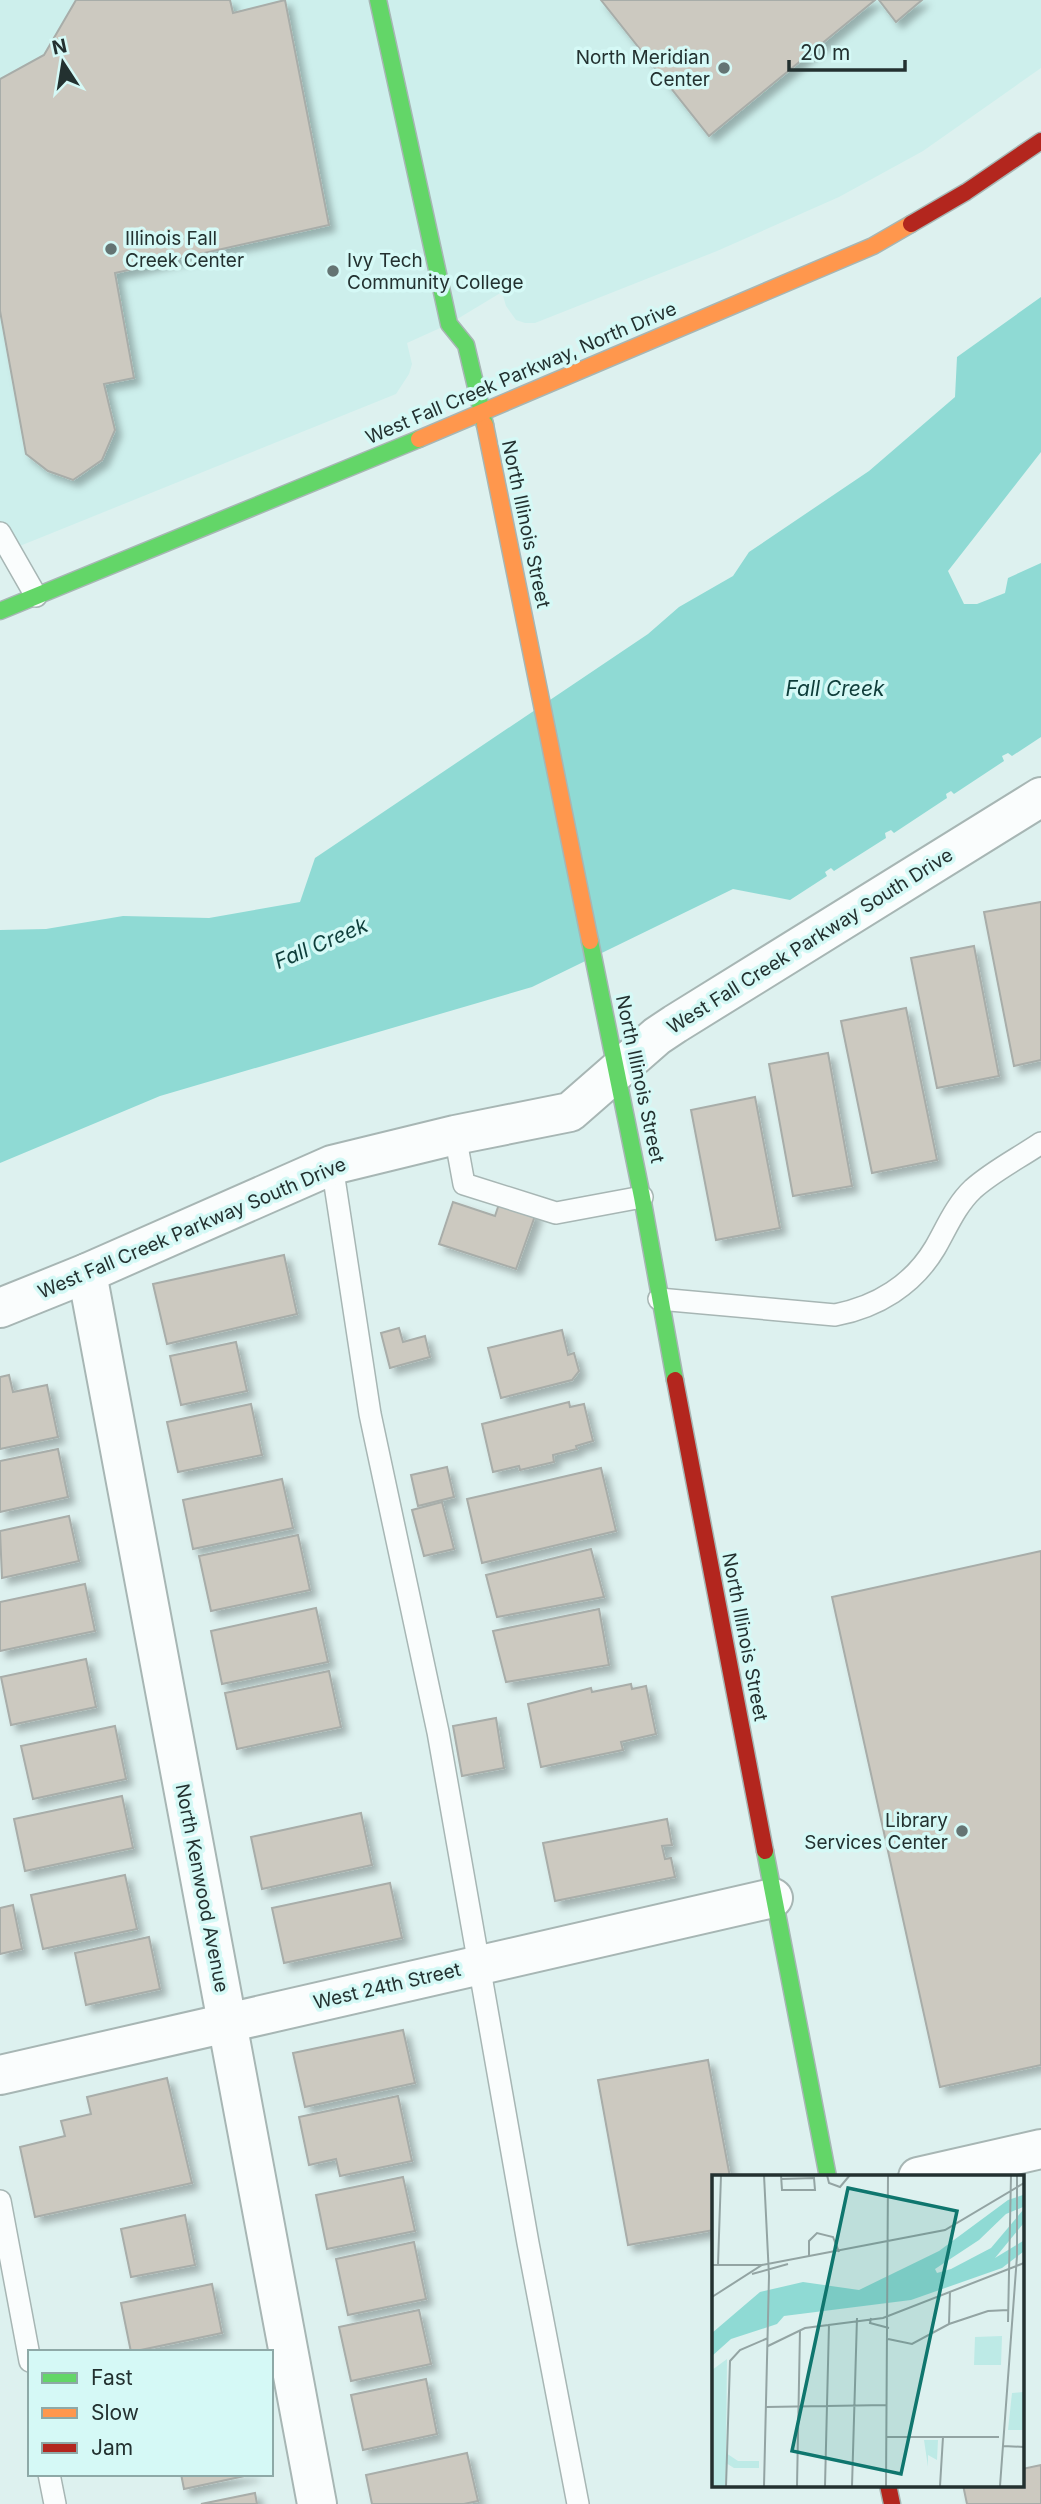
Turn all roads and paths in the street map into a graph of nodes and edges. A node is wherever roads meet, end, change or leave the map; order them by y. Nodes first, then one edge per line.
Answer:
1 (378, 0) edge
2 (1041, 141) edge
3 (482, 413) junction
4 (0, 533) edge
5 (36, 596) junction
6 (0, 611) edge
7 (1041, 797) edge
8 (618, 1073) junction
9 (456, 1135) junction
10 (1041, 1143) edge
11 (332, 1165) junction
12 (642, 1196) junction
13 (88, 1273) junction
14 (659, 1299) junction
15 (0, 1308) edge
16 (773, 1898) junction
17 (479, 1965) junction
18 (228, 2023) junction
19 (0, 2075) edge
20 (1041, 2149) edge
21 (828, 2175) edge
22 (927, 2175) edge
23 (0, 2201) edge
24 (28, 2350) edge
25 (49, 2476) edge
26 (888, 2486) edge
27 (55, 2504) edge
28 (317, 2504) edge
29 (578, 2504) edge
30 (892, 2504) edge

1 - 3 main road, North Illinois Street
2 - 3 main road, West Fall Creek Parkway, North Drive
3 - 5 main road, West Fall Creek Parkway, North Drive
3 - 8 main road, North Illinois Street
4 - 5 lane
5 - 6 main road, West Fall Creek Parkway, North Drive
7 - 8 street, West Fall Creek Parkway South Drive
8 - 9 street, West Fall Creek Parkway South Drive
8 - 12 main road, North Illinois Street
9 - 11 street, West Fall Creek Parkway South Drive
9 - 12 lane
10 - 14 lane
11 - 13 street, West Fall Creek Parkway South Drive
11 - 17 lane
12 - 14 main road, North Illinois Street
13 - 15 street, West Fall Creek Parkway South Drive
13 - 18 street, North Kenwood Avenue
14 - 16 main road, North Illinois Street
16 - 17 street, West 24th Street
16 - 21 main road, North Illinois Street
17 - 18 street, West 24th Street
17 - 29 lane
18 - 19 street, West 24th Street
18 - 28 street, North Kenwood Avenue
20 - 22 street
23 - 24 lane
25 - 27 lane
26 - 30 main road

